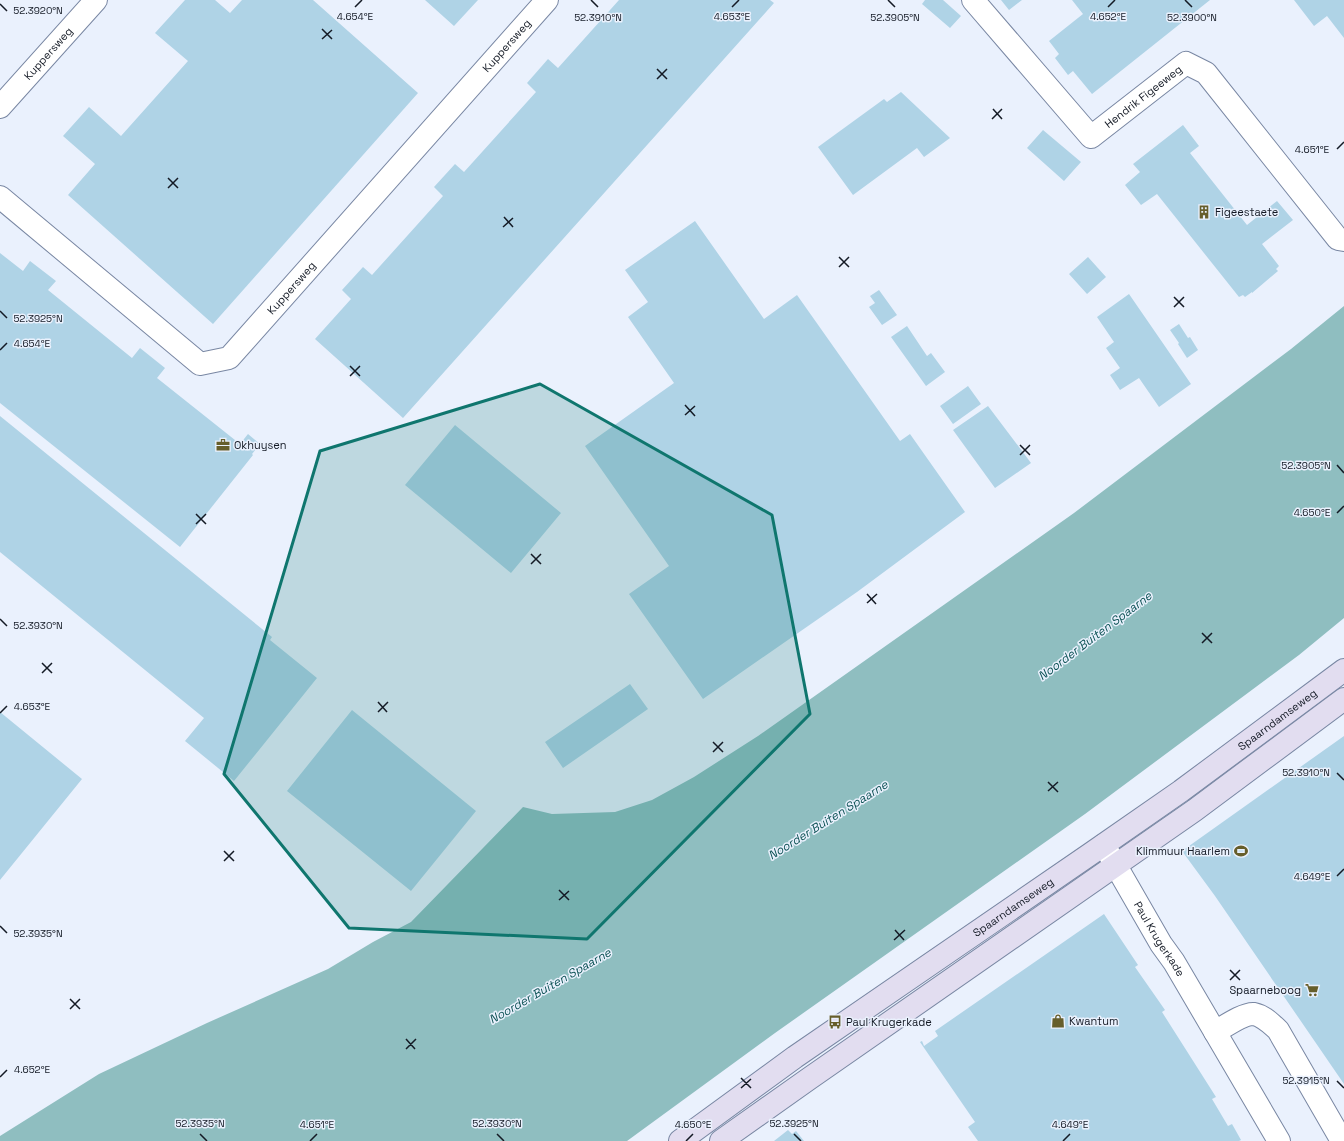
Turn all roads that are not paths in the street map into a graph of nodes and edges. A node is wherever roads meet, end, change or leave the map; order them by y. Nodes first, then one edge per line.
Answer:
1 (96, 0) edge
2 (547, 0) edge
3 (973, 0) edge
4 (0, 107) edge
5 (0, 197) edge
6 (1344, 240) edge
7 (1344, 670) edge
8 (1344, 699) edge
9 (1104, 845) junction
10 (1116, 866) junction
11 (1215, 1032) junction
12 (680, 1141) edge
13 (721, 1141) edge
14 (1279, 1141) edge
15 (1342, 1141) edge

1 - 4 street, Kuppersweg
2 - 5 street, Kuppersweg
3 - 6 street, Hendrik Figeeweg
7 - 9 main road, Spaarndamseweg
8 - 10 main road, Spaarndamseweg
9 - 10 street, Paul Krugerkade
9 - 12 main road, Spaarndamseweg
10 - 11 street, Paul Krugerkade
10 - 13 main road, Spaarndamseweg
11 - 14 street, Paul Krugerkade
11 - 15 street

